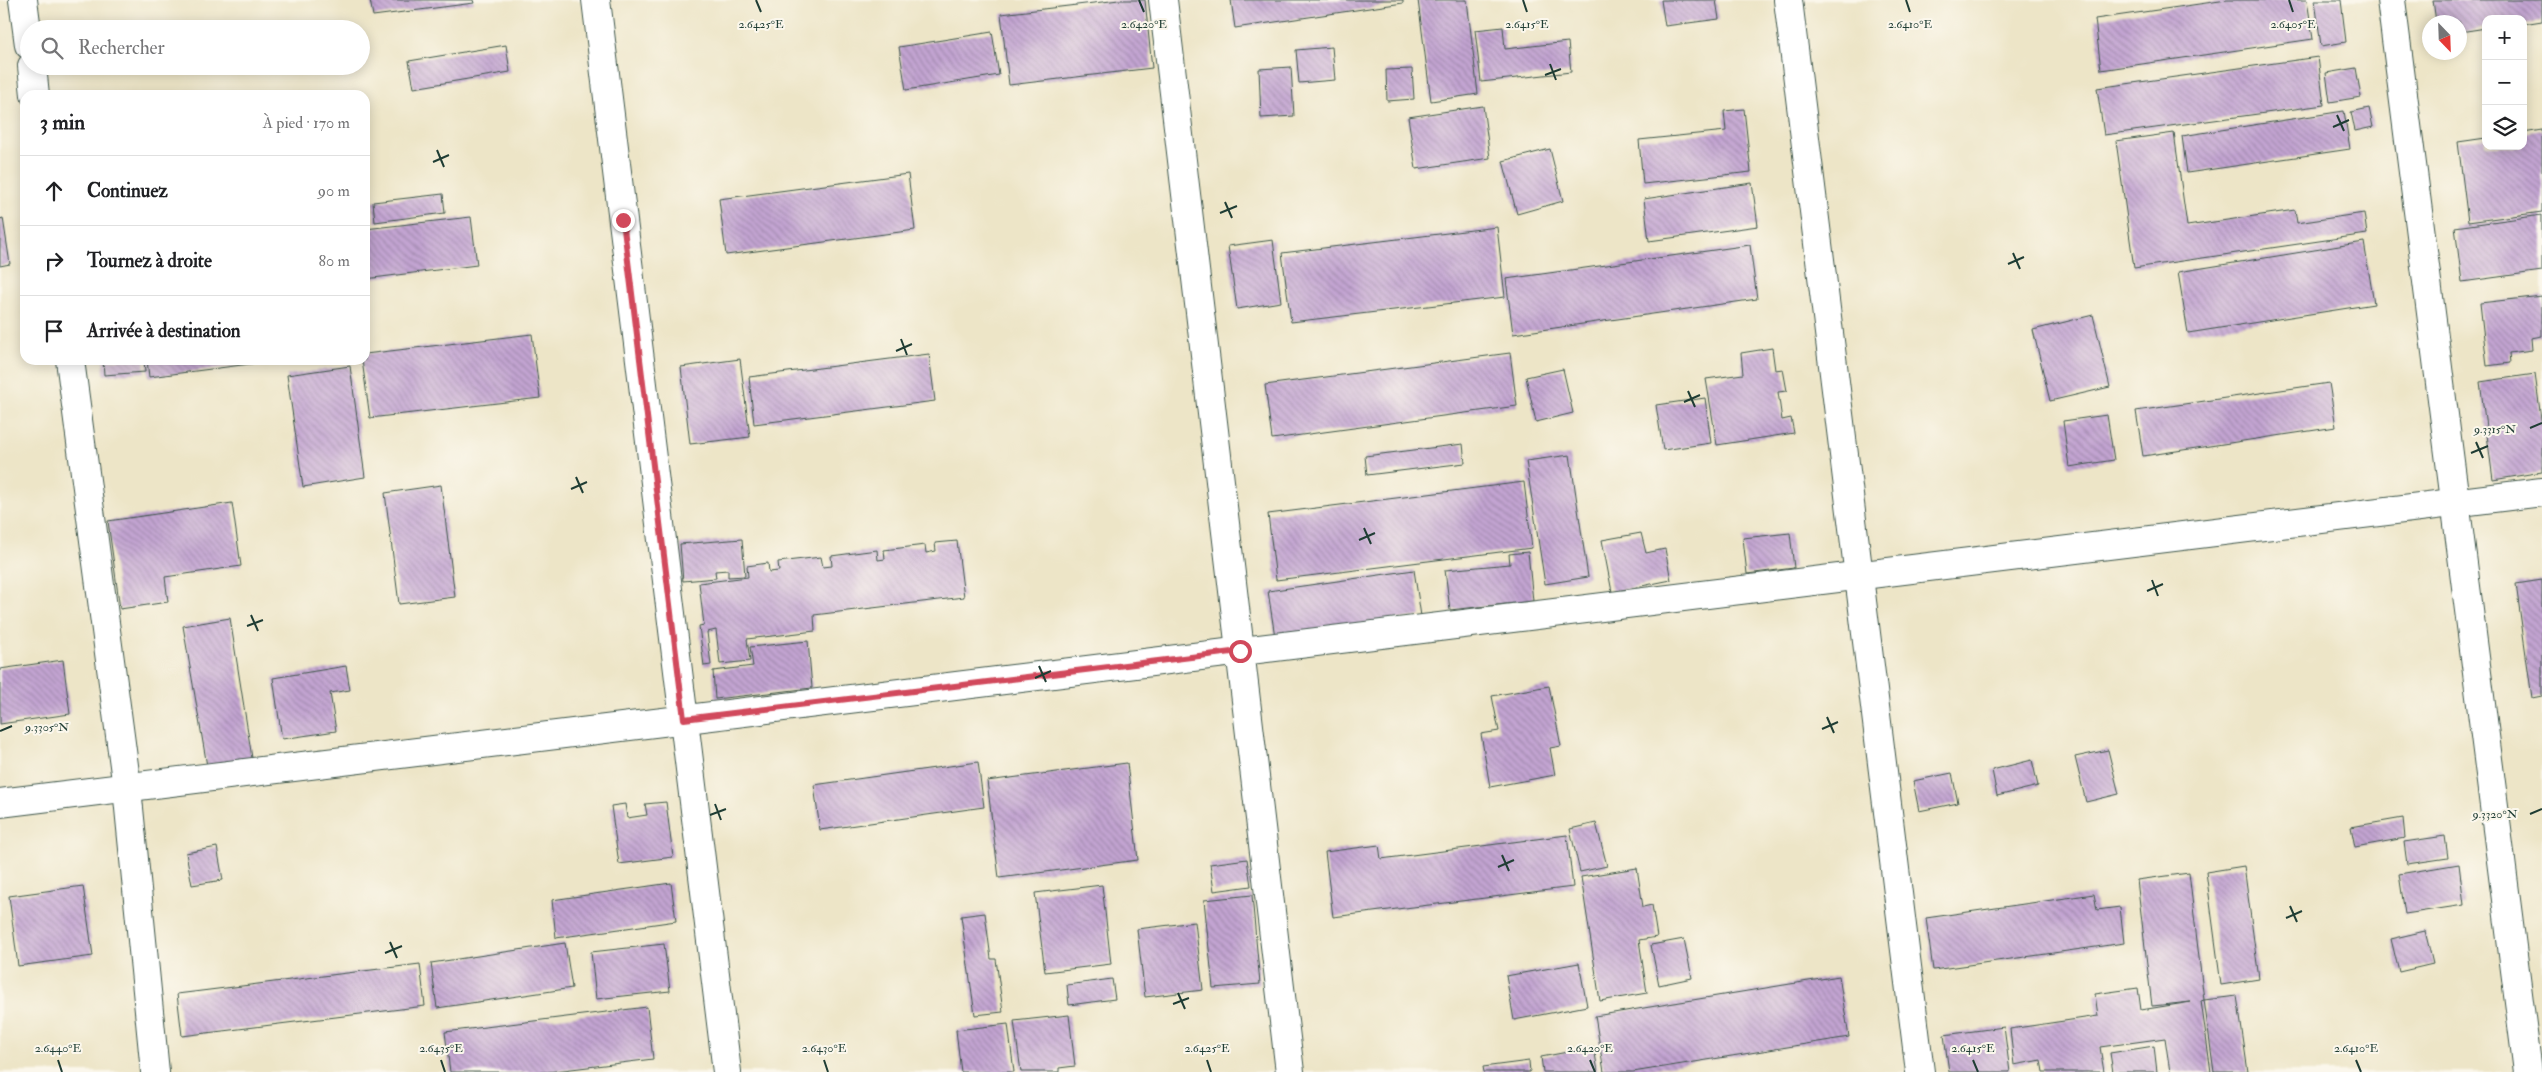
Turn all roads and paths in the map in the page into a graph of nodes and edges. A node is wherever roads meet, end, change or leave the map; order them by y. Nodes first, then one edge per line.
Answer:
1 (23, 0) edge
2 (596, 0) edge
3 (1163, 0) edge
4 (1788, 0) edge
5 (2391, 0) edge
6 (26, 20) edge
7 (33, 75) edge
8 (34, 90) edge
9 (71, 365) edge
10 (2542, 492) edge
11 (2457, 503) junction
12 (1860, 576) junction
13 (1240, 651) junction
14 (684, 719) junction
15 (127, 788) junction
16 (0, 803) edge
17 (155, 1072) edge
18 (727, 1072) edge
19 (1290, 1072) edge
20 (1920, 1072) edge
21 (2528, 1072) edge

1 - 6 street
2 - 14 street
3 - 13 street
4 - 12 street
5 - 11 street
7 - 8 street
9 - 15 street
10 - 11 street
11 - 12 street
11 - 21 street
12 - 13 street
12 - 20 street
13 - 14 street
13 - 19 street
14 - 15 street
14 - 18 street
15 - 16 street
15 - 17 street

